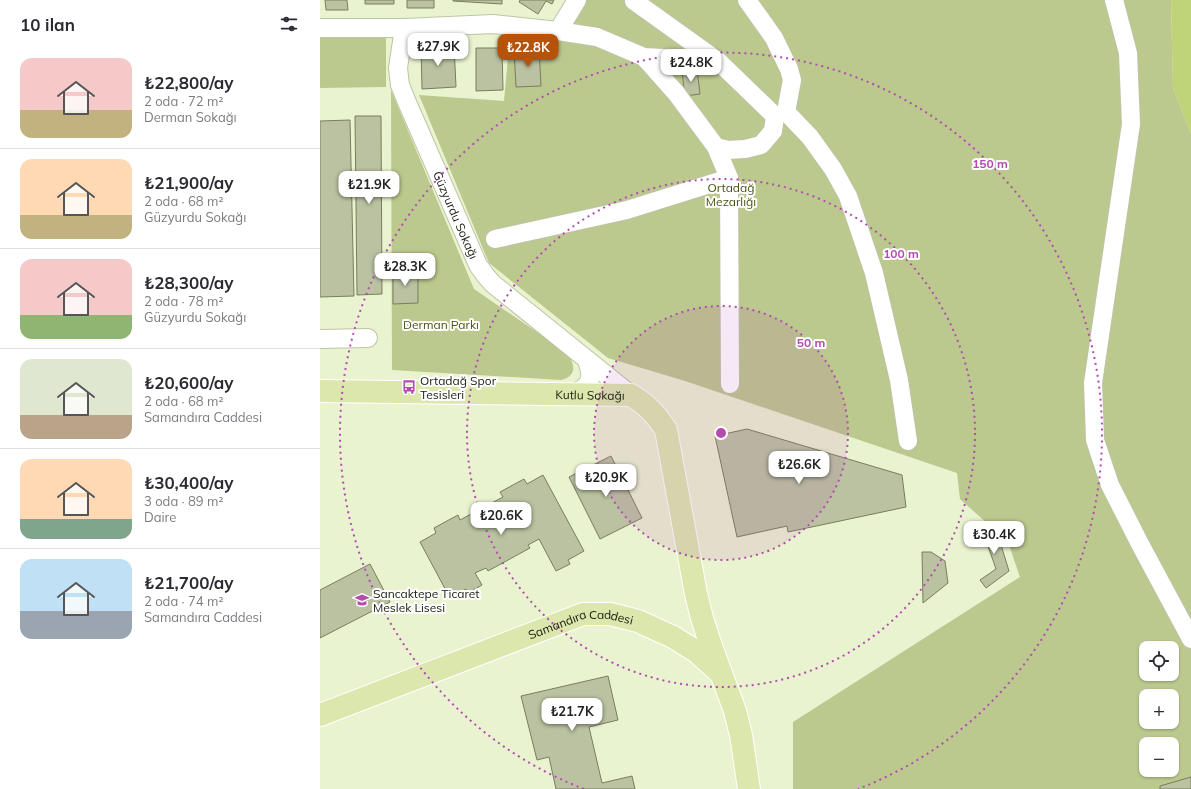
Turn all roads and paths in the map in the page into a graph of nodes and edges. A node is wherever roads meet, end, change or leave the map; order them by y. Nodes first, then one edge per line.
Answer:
1 (577, 0) edge
2 (747, 0) edge
3 (1114, 0) edge
4 (634, 1) dead end
5 (320, 28) edge
6 (404, 28) junction
7 (558, 31) junction
8 (644, 57) junction
9 (718, 61) junction
10 (781, 114) junction
11 (716, 146) junction
12 (729, 178) junction
13 (494, 239) dead end
14 (368, 338) dead end
15 (320, 339) edge
16 (588, 360) junction
17 (730, 384) dead end
18 (320, 391) edge
19 (574, 394) junction
20 (631, 395) junction
21 (908, 441) dead end
22 (1191, 638) edge
23 (721, 673) junction
24 (320, 715) edge
25 (749, 789) edge

1 - 7 street
2 - 10 street
3 - 22 street
4 - 9 street
5 - 6 street
6 - 7 street
6 - 16 street, Güzyurdu Sokağı
7 - 8 street
8 - 9 street
8 - 11 street
9 - 10 street
10 - 11 street
10 - 21 street
11 - 12 street
12 - 13 street
12 - 17 street
14 - 15 street
16 - 19 street
16 - 20 street, Güzyurdu Sokağı
18 - 19 main road, Kutlu Sokağı
19 - 20 main road, Kutlu Sokağı
20 - 23 main road, Kutlu Sokağı
23 - 24 main road, Samandıra Caddesi
23 - 25 main road, Samandıra Caddesi

